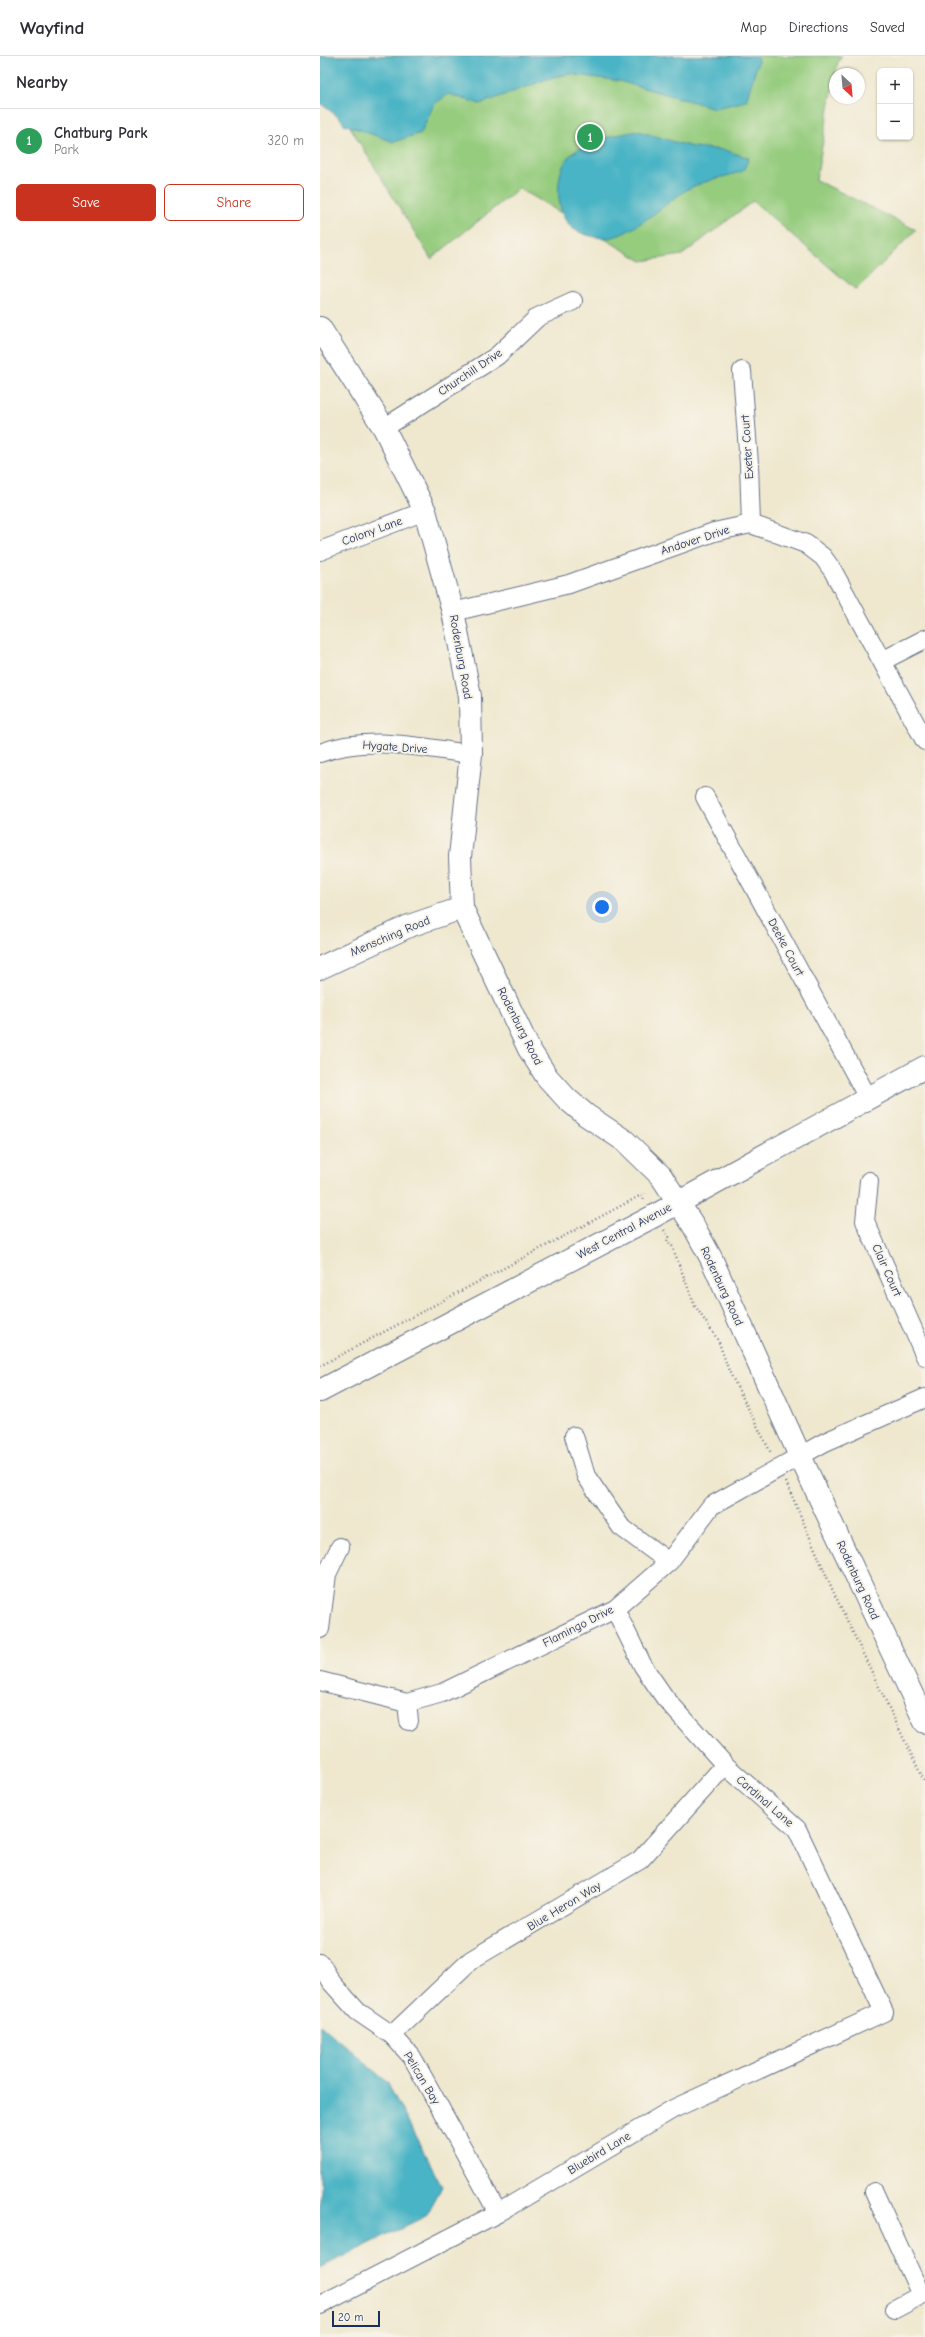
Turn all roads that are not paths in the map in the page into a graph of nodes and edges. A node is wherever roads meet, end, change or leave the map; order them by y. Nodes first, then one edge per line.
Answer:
1 (573, 301) dead end
2 (321, 332) edge
3 (742, 371) dead end
4 (384, 428) junction
5 (425, 512) junction
6 (751, 524) junction
7 (320, 551) edge
8 (453, 612) junction
9 (925, 639) edge
10 (882, 661) junction
11 (925, 741) edge
12 (320, 753) edge
13 (471, 754) junction
14 (705, 797) dead end
15 (462, 908) junction
16 (320, 968) edge
17 (925, 1067) edge
18 (868, 1098) junction
19 (869, 1181) dead end
20 (679, 1201) junction
21 (925, 1356) edge
22 (320, 1391) edge
23 (925, 1398) edge
24 (574, 1436) dead end
25 (800, 1456) junction
26 (340, 1548) dead end
27 (669, 1562) junction
28 (615, 1609) junction
29 (320, 1629) edge
30 (320, 1681) edge
31 (407, 1703) junction
32 (409, 1721) dead end
33 (925, 1722) edge
34 (725, 1765) junction
35 (320, 1963) edge
36 (884, 2012) joint
37 (392, 2036) junction
38 (874, 2192) dead end
39 (498, 2213) junction
40 (923, 2294) edge
41 (320, 2305) edge
42 (895, 2309) dead end

1 - 4 street, Churchill Drive
2 - 4 street, Rodenburg Road
3 - 6 street, Exeter Court
4 - 5 street, Rodenburg Road
5 - 7 street, Colony Lane
5 - 8 street, Rodenburg Road
6 - 8 street, Andover Drive
6 - 10 street
8 - 13 street, Rodenburg Road
9 - 10 street
10 - 11 street
12 - 13 street, Hygate Drive
13 - 15 street, Rodenburg Road
14 - 18 street, Deeke Court
15 - 16 street, Mensching Road
15 - 20 street, Rodenburg Road
17 - 18 street, West Central Avenue
18 - 20 street, West Central Avenue
19 - 21 street, Clair Court
20 - 22 street, West Central Avenue
20 - 25 street, Rodenburg Road
23 - 25 street, Flamingo Drive
24 - 27 street
25 - 27 street, Flamingo Drive
25 - 33 street, Rodenburg Road
26 - 29 street
27 - 28 street, Flamingo Drive
28 - 31 street, Flamingo Drive
28 - 34 street, Cardinal Lane
30 - 31 street
31 - 32 street
34 - 36 street, Cardinal Lane
34 - 37 street, Blue Heron Way
35 - 37 street, Pelican Bay
36 - 39 street, Bluebird Lane
37 - 39 street, Pelican Bay
38 - 40 street
39 - 41 street, Bluebird Lane
40 - 42 street

